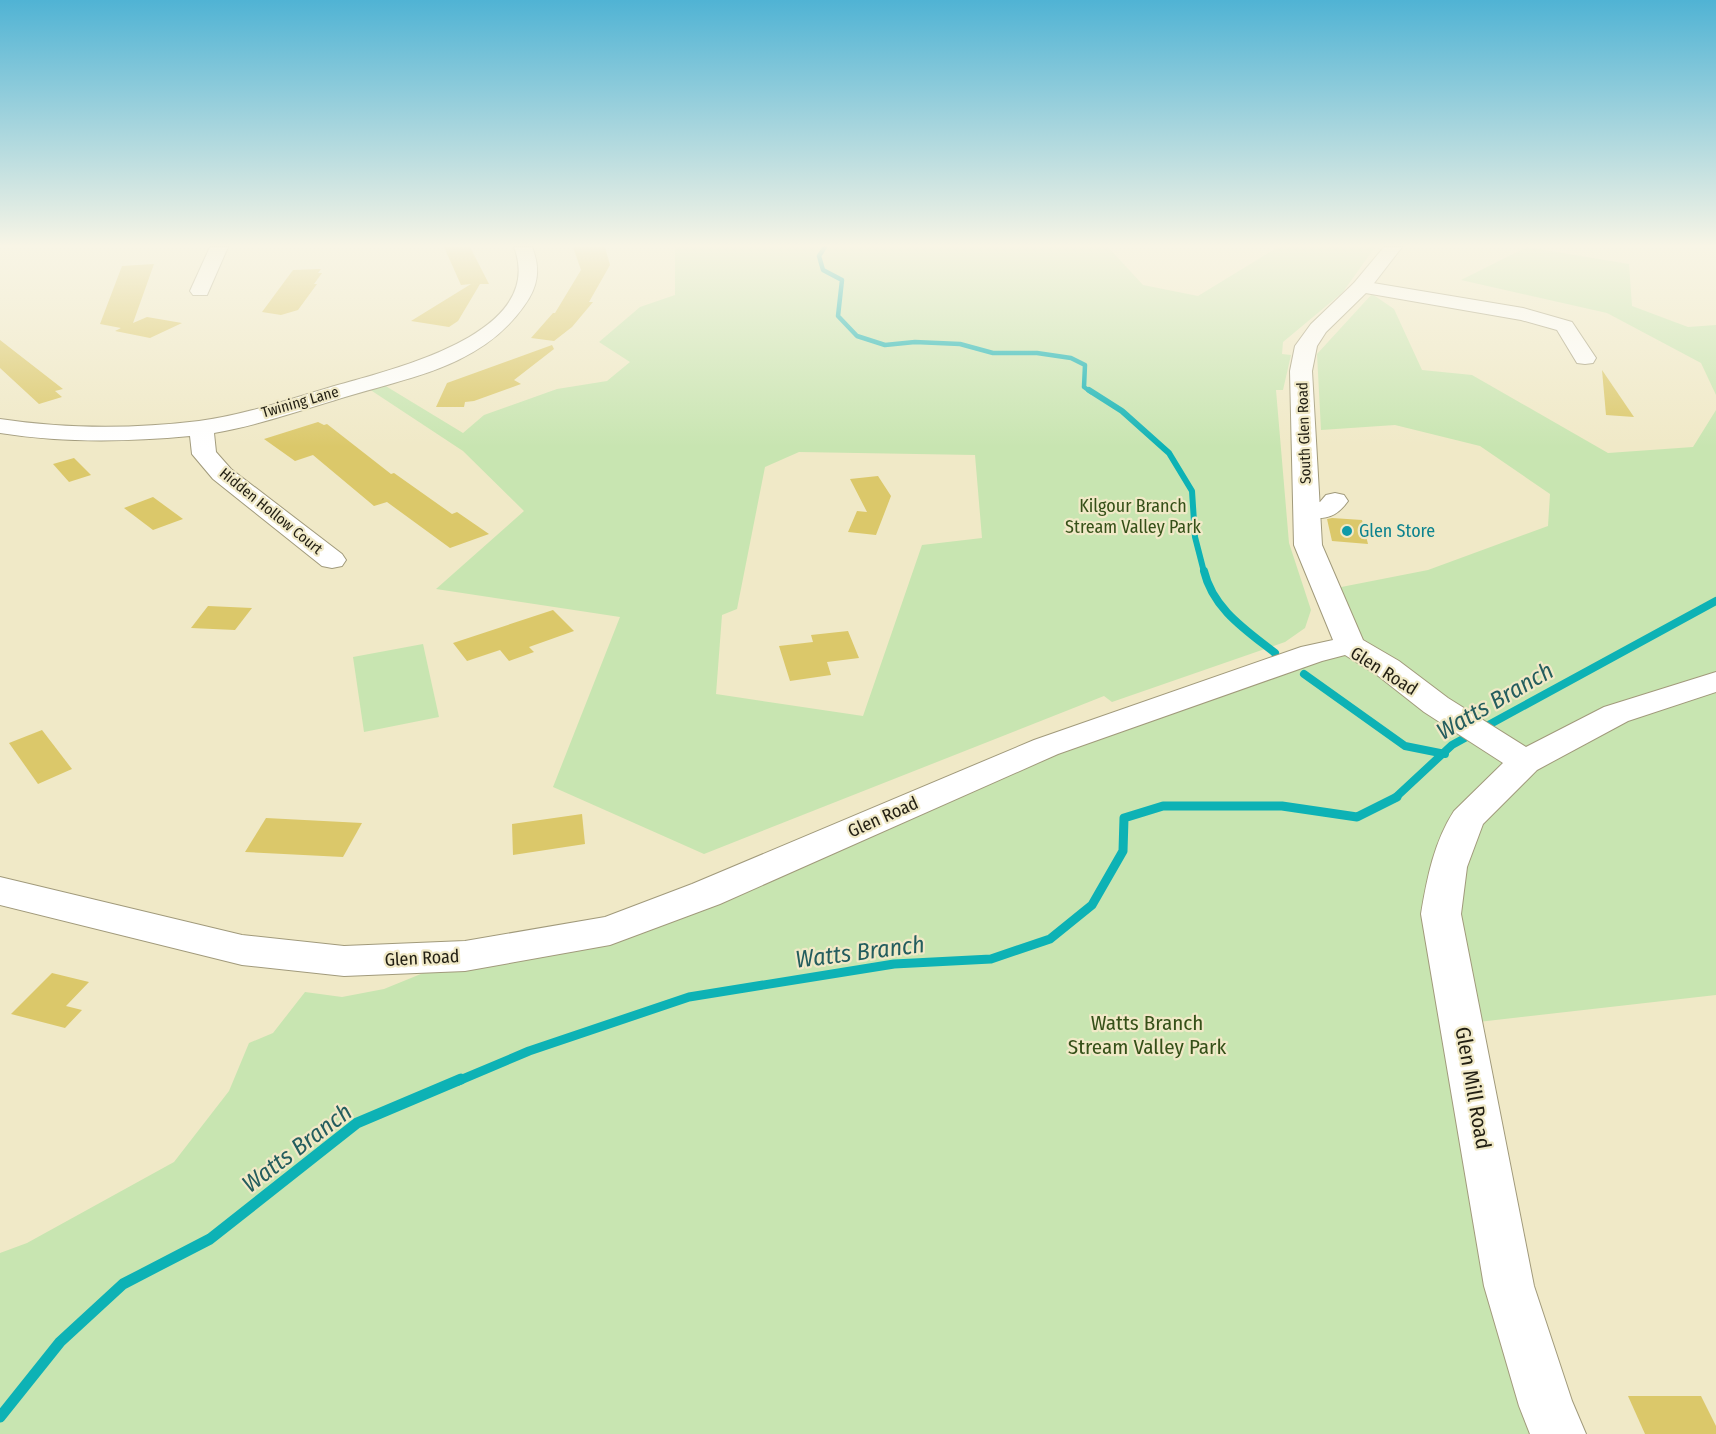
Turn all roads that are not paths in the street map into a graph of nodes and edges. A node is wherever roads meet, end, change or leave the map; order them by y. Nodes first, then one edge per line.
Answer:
1 (508, 314) edge
2 (1332, 314) edge
3 (1523, 314) edge
4 (1585, 358) dead end
5 (0, 426) edge
6 (201, 428) junction
7 (1335, 501) dead end
8 (1307, 509) junction
9 (332, 560) dead end
10 (1350, 645) junction
11 (1716, 682) edge
12 (1510, 753) junction
13 (0, 891) edge
14 (1558, 1434) edge

1 - 6 main road, Twining Lane
2 - 8 main road, South Glen Road
3 - 4 main road
5 - 6 main road, Twining Lane
6 - 9 main road, Hidden Hollow Court
7 - 8 main road
8 - 10 main road, South Glen Road
10 - 12 main road, Glen Road
10 - 13 main road, Glen Road
11 - 12 main road
12 - 14 main road, Glen Mill Road

